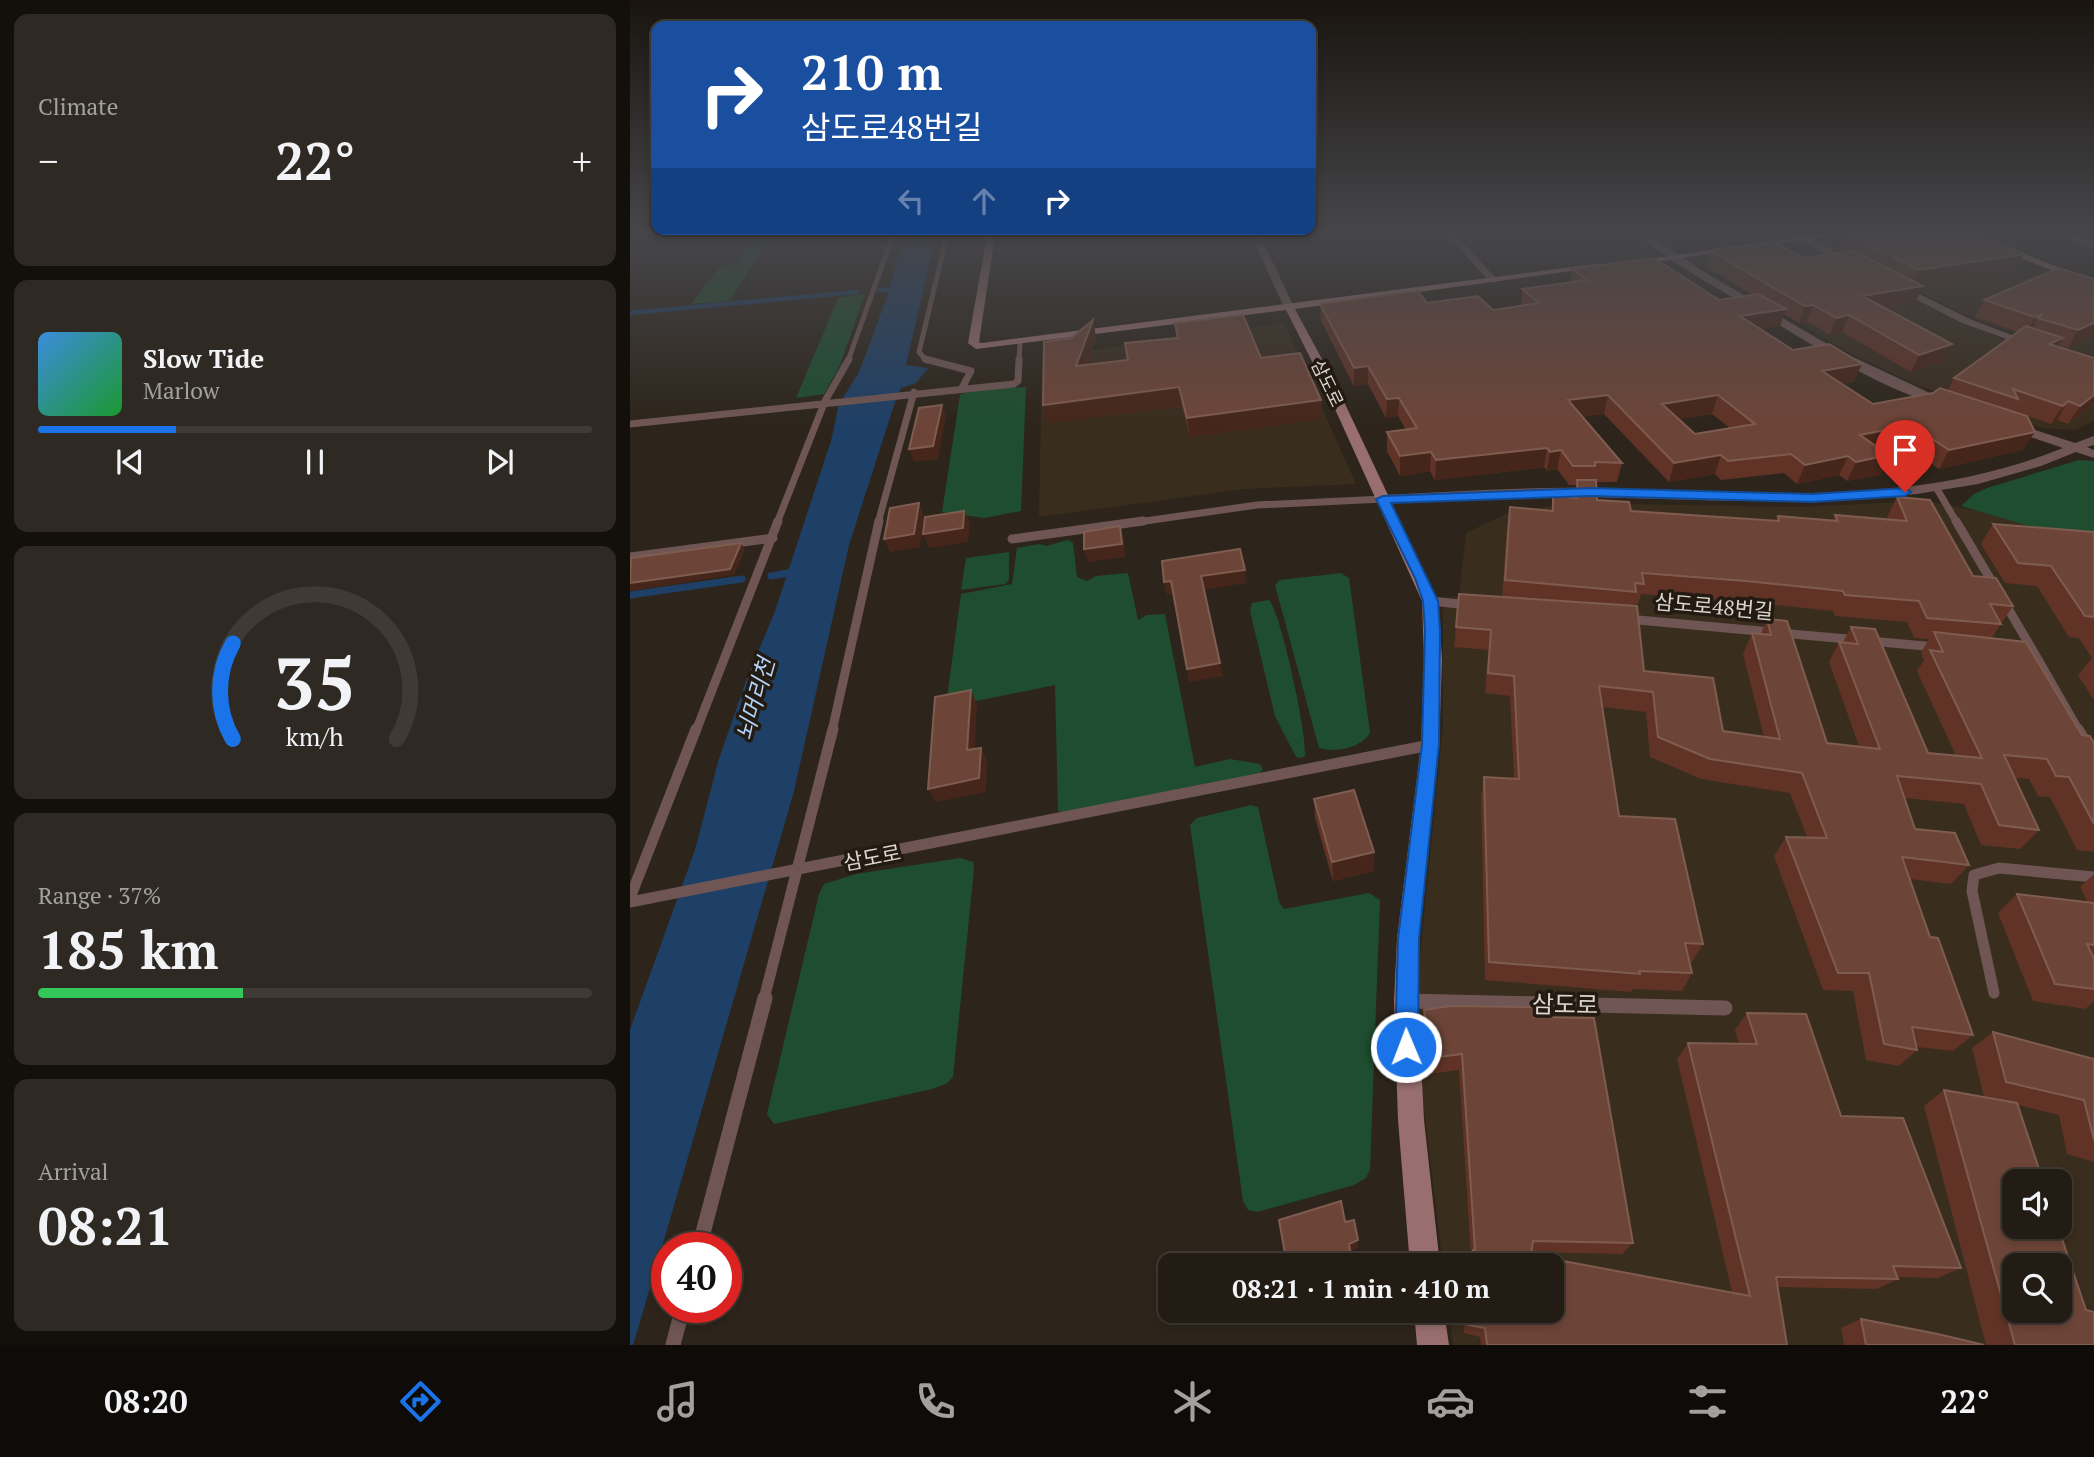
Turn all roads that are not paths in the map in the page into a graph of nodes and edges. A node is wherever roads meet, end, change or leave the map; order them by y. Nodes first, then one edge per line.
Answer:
1 (871, 298) edge
2 (932, 298) edge
3 (981, 298) edge
4 (1285, 298) edge
5 (1359, 298) edge
6 (1741, 298) edge
7 (1921, 298) edge
8 (1289, 307) junction
9 (1020, 343) junction
10 (2044, 349) edge
11 (962, 388) junction
12 (914, 392) junction
13 (830, 401) junction
14 (1963, 410) edge
15 (2001, 423) edge
16 (630, 424) edge
17 (2094, 440) edge
18 (2077, 449) junction
19 (2094, 454) edge
20 (1937, 489) junction
21 (1383, 499) junction
22 (773, 538) junction
23 (1012, 539) dead end
24 (630, 557) edge
25 (1430, 601) junction
26 (1486, 606) edge
27 (1609, 617) edge
28 (1953, 648) edge
29 (2008, 653) edge
30 (2036, 656) junction
31 (1430, 744) junction
32 (2094, 756) edge
33 (798, 872) junction
34 (2094, 877) edge
35 (630, 900) edge
36 (1994, 993) dead end
37 (1405, 1001) junction
38 (1725, 1008) dead end
39 (703, 1232) edge
40 (1424, 1253) edge
41 (679, 1323) edge
42 (1430, 1323) edge
43 (673, 1345) edge
44 (1433, 1345) edge

1 - 13 lane
2 - 11 lane
3 - 9 street
4 - 8 street
5 - 8 street
6 - 14 street
7 - 10 street
8 - 9 street
8 - 21 street, 삼도로
9 - 11 lane
11 - 12 lane
12 - 13 lane
12 - 33 lane
13 - 16 lane
13 - 22 lane
15 - 18 street
17 - 18 street
18 - 19 street
18 - 20 street
20 - 21 street
20 - 30 lane
21 - 23 lane
21 - 25 street, 삼도로
22 - 24 lane
22 - 35 lane
25 - 26 lane
25 - 31 street, 삼도로
27 - 28 lane, 삼도로48번길
29 - 30 lane
30 - 32 lane
31 - 33 lane, 삼도로
31 - 37 street, 삼도로
33 - 35 lane, 삼도로
33 - 39 lane
34 - 36 lane
37 - 38 lane, 삼도로
37 - 40 street, 삼도로
41 - 43 lane
42 - 44 street

